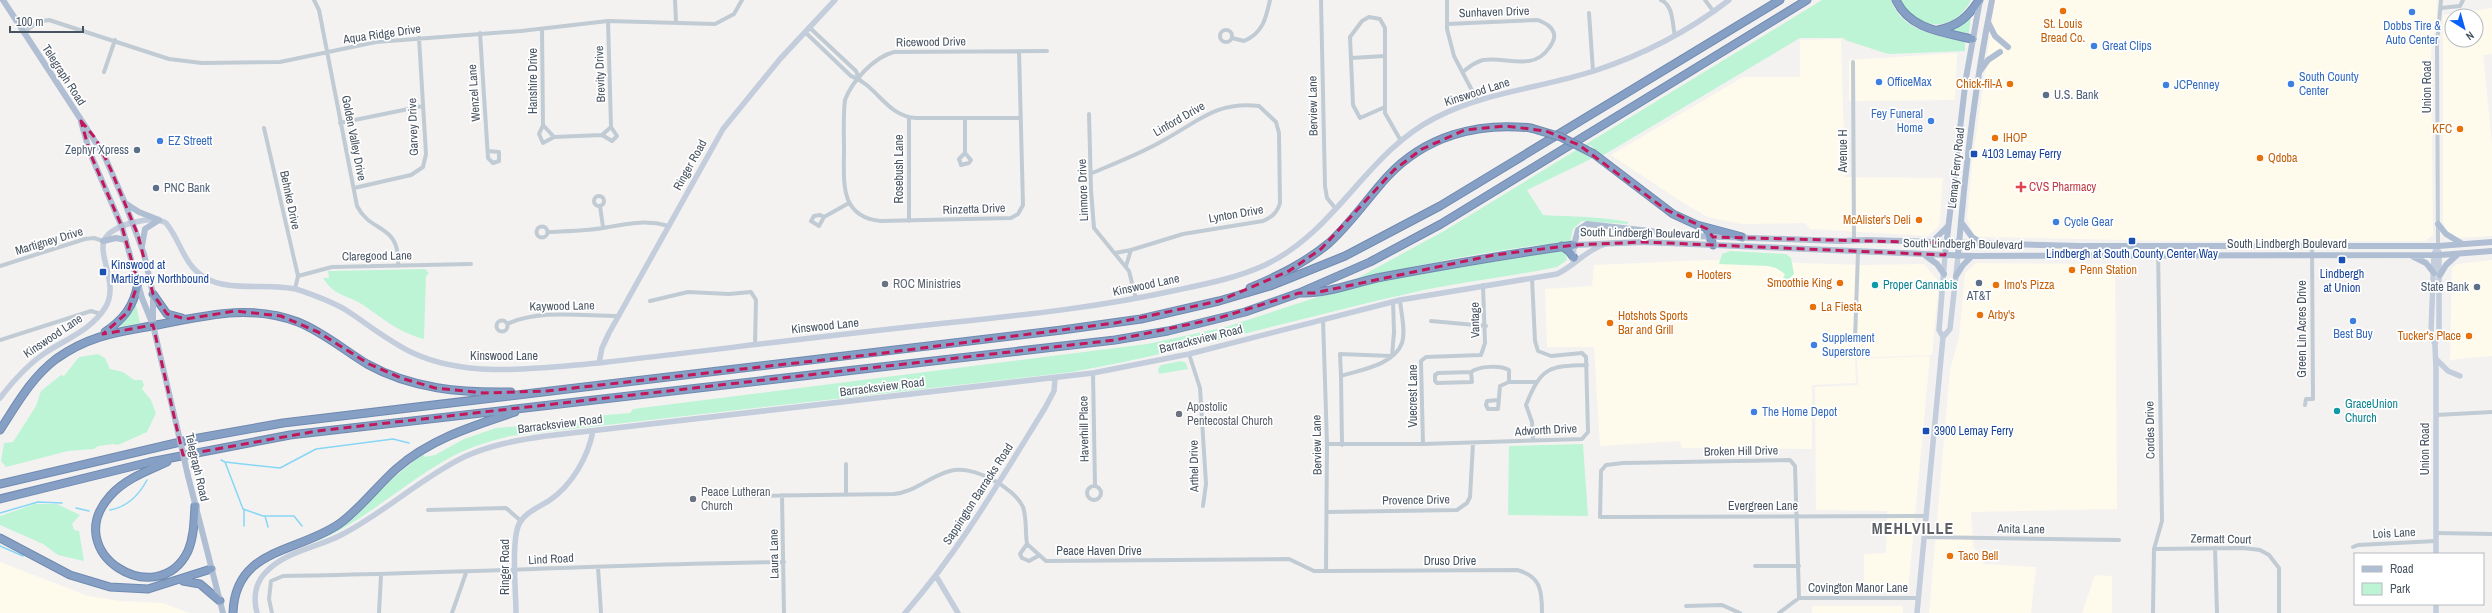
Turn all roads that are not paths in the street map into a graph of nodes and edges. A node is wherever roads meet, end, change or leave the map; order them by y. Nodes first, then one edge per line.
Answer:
1 (3, 0) edge
2 (314, 0) edge
3 (675, 0) edge
4 (742, 0) edge
5 (835, 0) edge
6 (1270, 0) edge
7 (1321, 0) edge
8 (1447, 0) edge
9 (1661, 0) edge
10 (1705, 0) edge
11 (1729, 0) edge
12 (1780, 0) edge
13 (1807, 0) edge
14 (1896, 0) edge
15 (1979, 0) edge
16 (1992, 0) edge
17 (2441, 0) edge
18 (2463, 0) edge
19 (2441, 8) junction
20 (1589, 12) dead end
21 (1714, 12) junction
22 (608, 20) junction
23 (676, 22) junction
24 (1988, 22) junction
25 (1447, 24) junction
26 (809, 27) junction
27 (542, 29) junction
28 (1935, 30) junction
29 (24, 32) junction
30 (805, 32) junction
31 (480, 33) junction
32 (1675, 36) junction
33 (419, 38) junction
34 (1232, 38) dead end
35 (1972, 39) junction
36 (115, 40) junction
37 (2008, 47) dead end
38 (1019, 51) junction
39 (1047, 51) dead end
40 (327, 52) junction
41 (2000, 52) dead end
42 (1385, 56) junction
43 (1351, 58) junction
44 (1853, 62) dead end
45 (1464, 71) junction
46 (1593, 71) junction
47 (104, 72) dead end
48 (1979, 73) junction
49 (859, 79) junction
50 (1477, 100) junction
51 (423, 106) junction
52 (1385, 107) junction
53 (1089, 114) dead end
54 (909, 118) junction
55 (965, 118) junction
56 (1021, 118) junction
57 (81, 121) junction
58 (1276, 122) joint
59 (340, 123) junction
60 (543, 125) junction
61 (611, 127) junction
62 (264, 128) dead end
63 (602, 135) junction
64 (554, 137) junction
65 (1401, 141) junction
66 (488, 151) dead end
67 (965, 153) dead end
68 (1092, 173) junction
69 (354, 188) junction
70 (125, 203) junction
71 (849, 203) junction
72 (600, 206) dead end
73 (1336, 209) junction
74 (824, 217) dead end
75 (159, 220) junction
76 (909, 221) junction
77 (1962, 222) junction
78 (133, 223) junction
79 (1948, 224) junction
80 (2438, 224) junction
81 (669, 226) junction
82 (122, 227) junction
83 (603, 228) junction
84 (1707, 228) junction
85 (548, 232) dead end
86 (1712, 237) junction
87 (1742, 237) junction
88 (126, 240) junction
89 (1854, 240) junction
90 (103, 241) junction
91 (2492, 242) edge
92 (1931, 243) junction
93 (1946, 243) junction
94 (1574, 244) junction
95 (1606, 244) junction
96 (1959, 244) junction
97 (1983, 244) junction
98 (2462, 244) junction
99 (1713, 245) junction
100 (1562, 246) junction
101 (2158, 246) junction
102 (2312, 246) junction
103 (2438, 246) junction
104 (142, 248) junction
105 (1131, 250) junction
106 (2492, 251) edge
107 (1858, 252) junction
108 (1115, 253) junction
109 (2437, 254) junction
110 (2458, 254) junction
111 (1924, 255) junction
112 (2158, 255) junction
113 (2312, 255) junction
114 (2411, 255) junction
115 (1945, 256) junction
116 (1958, 256) junction
117 (1972, 256) junction
118 (1574, 258) junction
119 (471, 264) dead end
120 (398, 265) junction
121 (0, 266) edge
122 (1126, 266) junction
123 (1568, 268) junction
124 (2434, 273) junction
125 (1944, 274) junction
126 (2440, 275) junction
127 (298, 276) junction
128 (1956, 276) junction
129 (1532, 278) junction
130 (138, 283) junction
131 (1483, 285) junction
132 (295, 289) junction
133 (1299, 293) junction
134 (153, 294) junction
135 (1136, 299) junction
136 (1400, 300) junction
137 (650, 301) dead end
138 (1219, 302) junction
139 (1393, 302) junction
140 (101, 314) junction
141 (618, 316) junction
142 (186, 319) junction
143 (1323, 319) junction
144 (1431, 321) dead end
145 (507, 324) dead end
146 (153, 325) junction
147 (1486, 326) junction
148 (103, 334) junction
149 (1943, 336) junction
150 (0, 340) edge
151 (1855, 340) dead end
152 (755, 345) junction
153 (2435, 345) junction
154 (1189, 354) junction
155 (1481, 355) joint
156 (1392, 356) junction
157 (2436, 359) junction
158 (599, 363) junction
159 (1587, 365) junction
160 (1471, 372) junction
161 (1093, 373) junction
162 (1341, 376) junction
163 (2460, 376) dead end
164 (1055, 378) junction
165 (1509, 382) junction
166 (1536, 382) junction
167 (547, 391) junction
168 (0, 398) edge
169 (1498, 400) dead end
170 (2305, 405) dead end
171 (529, 407) junction
172 (2492, 412) edge
173 (2436, 415) junction
174 (0, 430) edge
175 (593, 431) junction
176 (1533, 440) junction
177 (1473, 443) junction
178 (1327, 444) junction
179 (1423, 444) junction
180 (1342, 445) junction
181 (180, 456) junction
182 (846, 464) dead end
183 (0, 484) edge
184 (998, 484) junction
185 (1095, 486) dead end
186 (782, 495) junction
187 (846, 495) junction
188 (736, 496) dead end
189 (0, 499) edge
190 (195, 506) junction
191 (1204, 506) dead end
192 (428, 510) dead end
193 (1327, 512) junction
194 (1798, 516) junction
195 (1926, 516) junction
196 (1600, 517) joint
197 (521, 521) junction
198 (2436, 533) junction
199 (2492, 534) edge
200 (1924, 537) junction
201 (0, 538) edge
202 (2119, 540) dead end
203 (2436, 541) junction
204 (1027, 544) junction
205 (2353, 547) dead end
206 (2215, 548) junction
207 (2154, 549) junction
208 (2436, 553) edge
209 (1038, 556) junction
210 (784, 562) junction
211 (1755, 566) dead end
212 (1799, 566) junction
213 (598, 567) junction
214 (211, 570) junction
215 (516, 571) junction
216 (1326, 572) junction
217 (466, 573) junction
218 (381, 575) junction
219 (936, 576) junction
220 (179, 580) junction
221 (1799, 598) junction
222 (1918, 598) junction
223 (220, 602) junction
224 (1686, 606) dead end
225 (223, 613) edge
226 (233, 613) edge
227 (257, 613) edge
228 (272, 613) edge
229 (379, 613) edge
230 (452, 613) edge
231 (516, 613) edge
232 (601, 613) edge
233 (784, 613) edge
234 (905, 613) edge
235 (958, 613) edge
236 (1542, 613) edge
237 (1740, 613) edge
238 (1779, 613) edge
239 (1916, 613) edge
240 (2153, 613) edge
241 (2217, 613) edge
242 (2278, 613) edge

1 - 29 main road, Telegraph Road
2 - 40 street, Golden Valley Drive
3 - 23 street
4 - 23 street, Aqua Ridge Drive
5 - 26 street, Ringer Road
6 - 34 street
7 - 73 street, Berview Lane
8 - 25 street
9 - 32 street
10 - 21 street
11 - 21 street, Kinswood Lane
12 - 138 highway
13 - 133 highway
14 - 28 highway
15 - 28 highway
15 - 35 main road, Lemay Ferry Road
16 - 24 main road, Lemay Ferry Road
17 - 19 street, Union Road
18 - 19 street
19 - 80 street, Union Road
20 - 46 street
21 - 32 street, Kinswood Lane
22 - 23 street, Aqua Ridge Drive
22 - 27 street, Aqua Ridge Drive
22 - 61 street, Brevity Drive
24 - 37 main road
24 - 48 main road, Lemay Ferry Road
25 - 45 street
25 - 45 street, Sunhaven Drive
26 - 30 street, Ringer Road
26 - 49 street
27 - 31 street, Aqua Ridge Drive
27 - 60 street, Hanshire Drive
28 - 35 highway
29 - 36 street, Aqua Ridge Drive
29 - 57 main road, Telegraph Road
30 - 49 street
30 - 81 street, Ringer Road
31 - 33 street, Aqua Ridge Drive
31 - 66 street, Wenzel Lane
32 - 46 street, Kinswood Lane
33 - 40 street, Aqua Ridge Drive
33 - 51 street, Garvey Drive
35 - 79 main road, Lemay Ferry Road
36 - 40 street, Aqua Ridge Drive
36 - 47 street
38 - 39 street, Ricewood Drive
38 - 49 street, Ricewood Drive
38 - 56 street, Rinzetta Drive
40 - 59 street, Golden Valley Drive
41 - 48 main road
42 - 43 street
42 - 43 street
42 - 52 street
43 - 52 street
44 - 89 street, Avenue H
45 - 50 street
46 - 50 street, Kinswood Lane
48 - 77 main road, Lemay Ferry Road
49 - 54 street
49 - 71 street, Ricewood Drive
50 - 65 street, Kinswood Lane
51 - 59 street
51 - 69 street, Garvey Drive
52 - 65 street
53 - 68 street, Linmore Drive
54 - 55 street
54 - 76 street, Rosebush Lane
55 - 56 street
55 - 67 street
56 - 76 street, Rinzetta Drive
57 - 70 main road, Telegraph Road
57 - 82 main road, Telegraph Road
58 - 68 street, Linford Drive
58 - 105 street, Lynton Drive
59 - 69 street, Golden Valley Drive
60 - 64 street, Hanshire Drive
60 - 64 street, Brevity Drive
61 - 63 street
61 - 63 street, Brevity Drive
62 - 127 street, Behnke Drive
63 - 64 street, Brevity Drive
65 - 73 street, Kinswood Lane
68 - 108 street, Linmore Drive
69 - 120 street, Golden Valley Drive
70 - 75 main road
70 - 78 main road, Telegraph Road
71 - 74 street
71 - 76 street, Rinzetta Drive
72 - 83 street
73 - 135 street, Kinswood Lane
75 - 78 street
75 - 104 main road
75 - 132 street, Kinswood Lane
77 - 96 main road, Lemay Ferry Road
77 - 97 main road
78 - 82 street
78 - 104 main road, Telegraph Road
79 - 92 main road
79 - 93 main road, Lemay Ferry Road
80 - 98 main road
80 - 103 street, Union Road
81 - 83 street
81 - 141 street, Ringer Road
82 - 88 main road, Telegraph Road
82 - 90 street
83 - 85 street
84 - 86 highway
84 - 87 highway
84 - 138 highway, bridge
86 - 87 main road, South Lindbergh Boulevard
86 - 94 main road, South Lindbergh Boulevard
86 - 99 highway
87 - 89 main road, South Lindbergh Boulevard
88 - 90 main road
88 - 130 main road, Telegraph Road
89 - 92 main road, South Lindbergh Boulevard
90 - 121 street, Martigney Drive
90 - 140 street, Kinswood Lane
91 - 98 main road, South Lindbergh Boulevard
92 - 93 main road, South Lindbergh Boulevard
93 - 96 main road, South Lindbergh Boulevard
93 - 115 main road, Lemay Ferry Road
94 - 95 main road, South Lindbergh Boulevard
94 - 100 highway
94 - 118 street
95 - 99 main road, South Lindbergh Boulevard
95 - 123 street, Barracksview Road
96 - 97 main road, South Lindbergh Boulevard
96 - 116 main road, Lemay Ferry Road
97 - 101 main road, South Lindbergh Boulevard
98 - 103 main road, South Lindbergh Boulevard
99 - 107 main road, South Lindbergh Boulevard
100 - 118 highway
100 - 133 highway
101 - 102 main road, South Lindbergh Boulevard
101 - 112 street, Cordes Drive
102 - 103 main road, South Lindbergh Boulevard
102 - 113 street, Green Lin Acres Drive
103 - 109 street, Union Road
104 - 134 main road, Telegraph Road
105 - 108 street, Lynton Drive
105 - 122 street
106 - 110 main road, South Lindbergh Boulevard
107 - 111 main road, South Lindbergh Boulevard
107 - 151 street
108 - 122 street, Linmore Drive
109 - 110 main road, South Lindbergh Boulevard
109 - 114 main road, South Lindbergh Boulevard
109 - 124 street, Union Road
109 - 126 street, Union Road
110 - 126 main road
111 - 115 main road, South Lindbergh Boulevard
111 - 125 main road
112 - 113 main road, South Lindbergh Boulevard
112 - 117 main road, South Lindbergh Boulevard
112 - 207 street, Cordes Drive
113 - 114 main road, South Lindbergh Boulevard
113 - 170 street, Green Lin Acres Drive
114 - 124 main road
115 - 116 main road, South Lindbergh Boulevard
115 - 125 street, Lemay Ferry Road
116 - 117 main road, South Lindbergh Boulevard
116 - 128 street, Lemay Ferry Road
117 - 128 main road
118 - 123 street
119 - 120 street, Claregood Lane
120 - 127 street, Claregood Lane
122 - 135 street, Linmore Drive
123 - 129 street, Barracksview Road
124 - 153 street, Union Road
125 - 149 street, Lemay Ferry Road
126 - 153 street, Union Road
127 - 132 street
128 - 149 street, Lemay Ferry Road
129 - 131 street, Barracksview Road
129 - 159 street
130 - 146 main road, Telegraph Road
130 - 148 highway
131 - 136 street, Barracksview Road
131 - 147 street, Vantage
132 - 158 street, Kinswood Lane
133 - 171 highway
134 - 142 highway
134 - 146 main road, Telegraph Road
135 - 152 street, Kinswood Lane
136 - 139 street, Barracksview Road
136 - 156 street
137 - 152 street
138 - 167 highway
139 - 143 street, Barracksview Road
139 - 156 street
140 - 150 street
140 - 168 street, Kinswood Lane
141 - 145 street, Kaywood Lane
141 - 158 street, Ringer Road
142 - 146 highway
142 - 167 highway
143 - 154 street, Barracksview Road
143 - 178 street, Berview Lane
144 - 147 street
146 - 148 highway
146 - 190 main road, Telegraph Road, bridge
147 - 155 street, Vantage
148 - 174 highway
149 - 195 street, Lemay Ferry Road
152 - 158 street, Kinswood Lane
153 - 157 street, Union Road
154 - 161 street, Barracksview Road
154 - 191 street, Arthel Drive
155 - 179 street, Vuecrest Lane
156 - 162 street
156 - 162 street
157 - 163 street
157 - 173 street, Union Road
159 - 166 street
159 - 176 street, Adworth Drive
160 - 160 street
160 - 165 street
161 - 164 street, Barracksview Road
161 - 185 street, Haverhill Place
162 - 180 street
164 - 175 street, Barracksview Road
164 - 184 street, Sappington Barracks Road
165 - 166 street
165 - 169 street
166 - 176 street
167 - 183 highway
171 - 181 highway
171 - 226 highway
172 - 173 street
173 - 198 street, Union Road
175 - 197 street
175 - 227 street, Barracksview Road
176 - 177 street, Adworth Drive
177 - 179 street, Adworth Drive
177 - 193 street, Provence Drive
178 - 180 street, Adworth Drive
178 - 193 street, Berview Lane
179 - 180 street, Adworth Drive
181 - 189 highway
181 - 190 highway
182 - 187 street
184 - 187 street
184 - 204 street
184 - 219 street, Sappington Barracks Road
186 - 187 street
186 - 188 street
186 - 210 street, Laura Lane
190 - 214 main road, Telegraph Road
192 - 197 street
193 - 216 street, Berview Lane
194 - 195 street, Evergreen Lane
194 - 196 street, Evergreen Lane
194 - 196 street, Broken Hill Drive
194 - 212 street, Broken Hill Drive
195 - 200 street, Lemay Ferry Road
197 - 215 street, Ringer Road
198 - 199 street
198 - 203 street, Union Road
200 - 202 street, Anita Lane
200 - 222 street, Lemay Ferry Road
201 - 220 highway
203 - 205 street, Lois Lane
203 - 208 street, Union Road
204 - 209 street
204 - 209 street, Peace Haven Drive
206 - 207 street, Zermatt Court
206 - 241 street
206 - 242 street, Zermatt Court
207 - 240 street, Cordes Drive
209 - 216 street, Peace Haven Drive
210 - 213 street, Lind Road
210 - 233 street, Laura Lane
211 - 212 street
212 - 221 street, Broken Hill Drive
213 - 215 street, Lind Road
213 - 232 street
214 - 220 highway
214 - 223 main road, Telegraph Road
215 - 217 street, Lind Road
215 - 231 street, Ringer Road
216 - 236 street, Druso Drive
217 - 218 street, Lind Road
217 - 230 street
218 - 228 street, Lind Road
218 - 229 street
219 - 234 street, Sappington Barracks Road
219 - 235 street
220 - 223 highway
221 - 222 street, Covington Manor Lane
221 - 238 street, Covington Manor Lane
222 - 239 street, Lemay Ferry Road
223 - 225 main road, Telegraph Road
224 - 237 street

